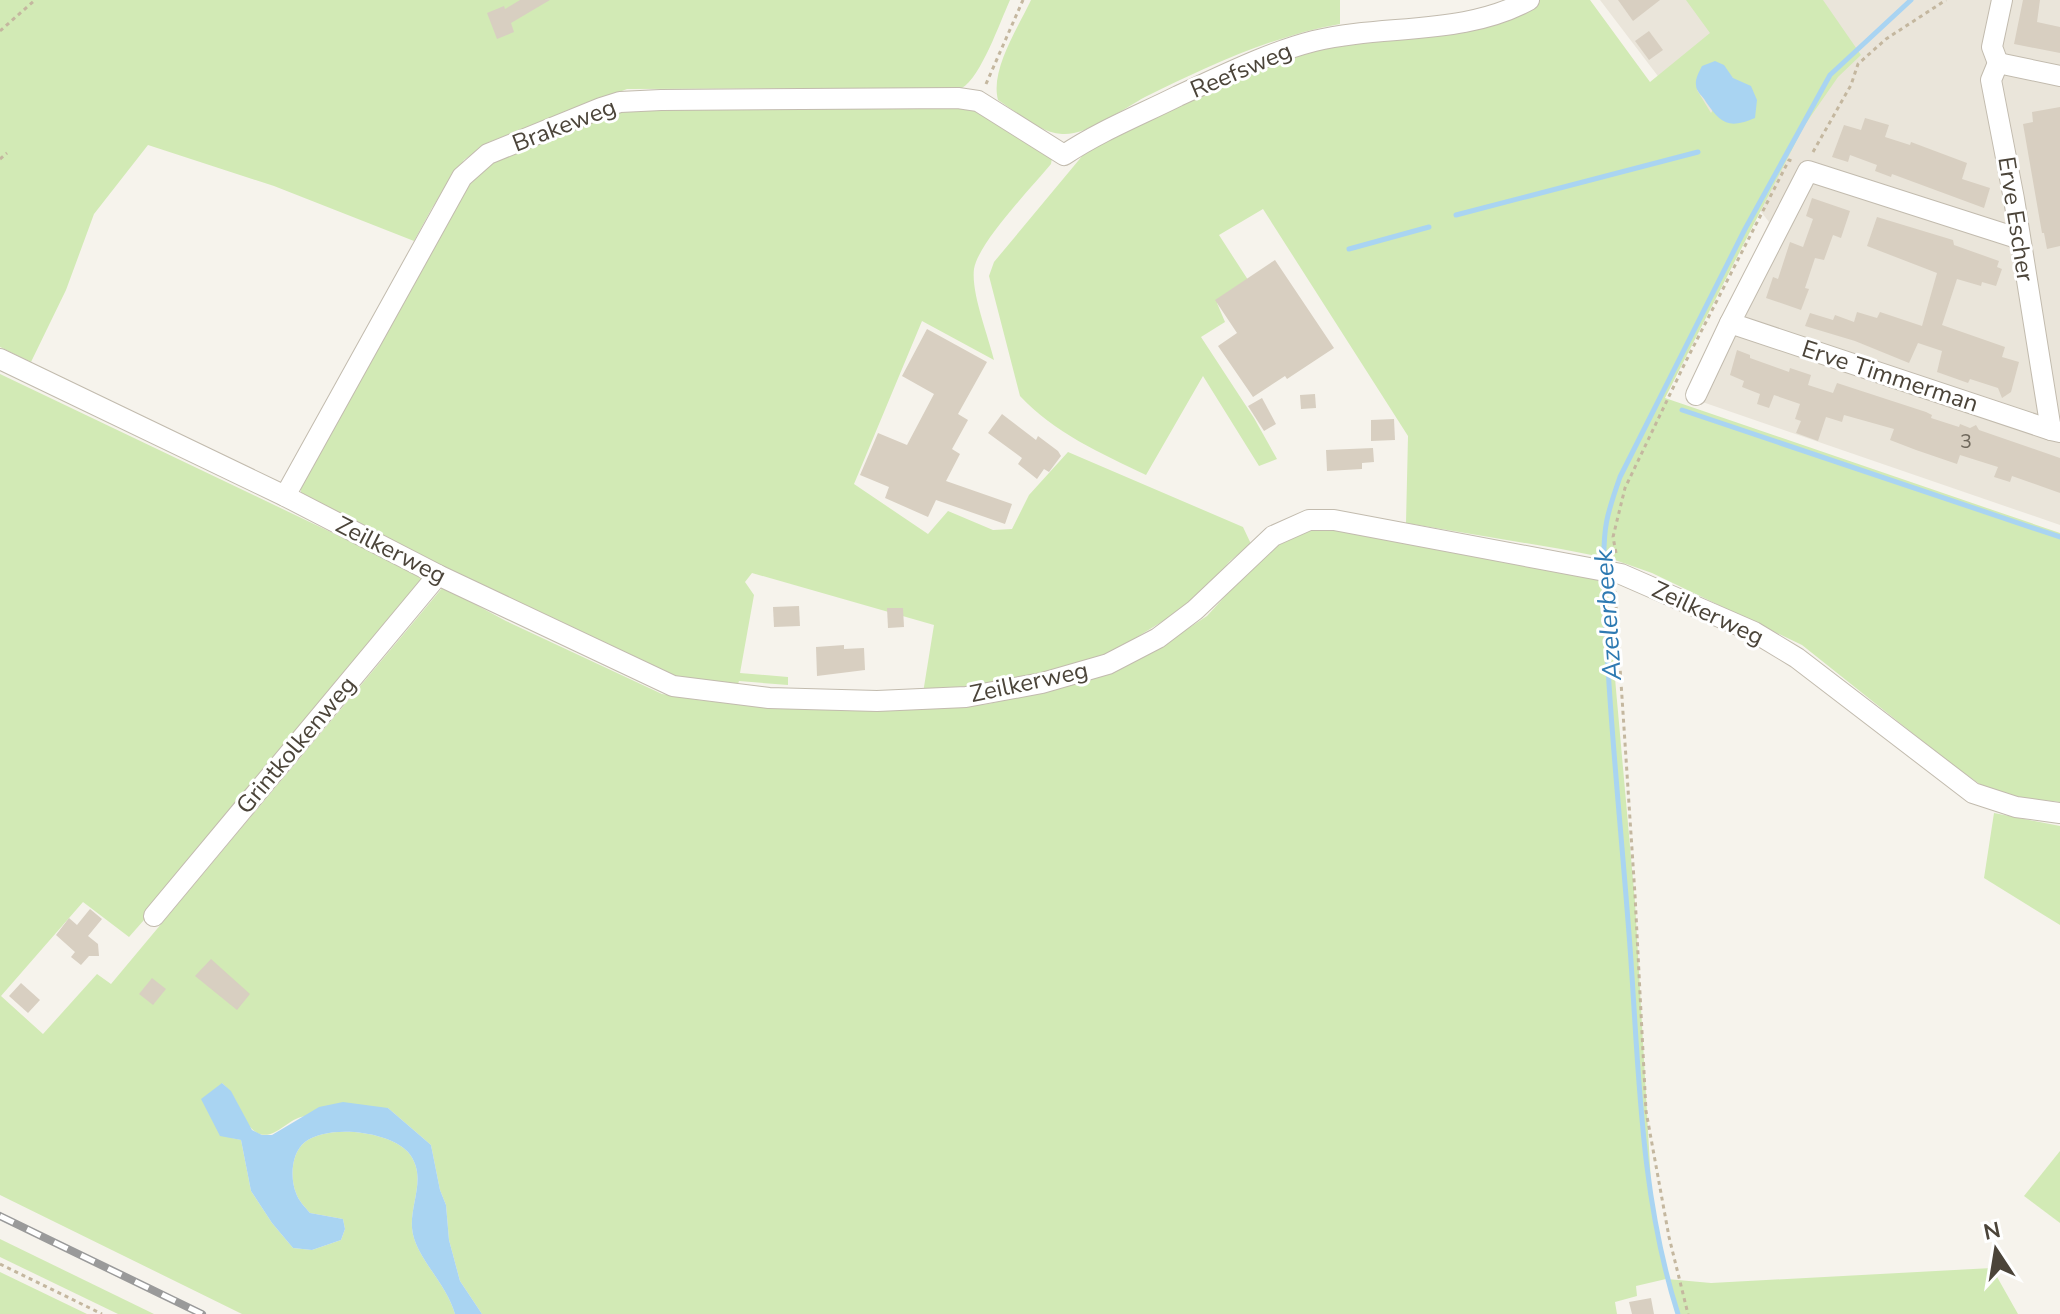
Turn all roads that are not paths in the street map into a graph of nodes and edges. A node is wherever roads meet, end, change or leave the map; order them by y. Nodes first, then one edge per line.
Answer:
1 (1529, 0) edge
2 (2002, 0) edge
3 (1998, 63) junction
4 (2060, 76) edge
5 (978, 101) joint
6 (2020, 239) junction
7 (1730, 323) junction
8 (0, 359) edge
9 (1696, 395) dead end
10 (2055, 431) edge
11 (285, 496) junction
12 (438, 575) junction
13 (2060, 813) edge
14 (154, 916) dead end

1 - 5 street, Reefsweg
2 - 3 street, Erve Escher
3 - 4 street
3 - 6 street, Erve Escher
5 - 11 street, Brakeweg
6 - 7 street
6 - 10 street, Erve Escher
7 - 9 street
7 - 10 street, Erve Timmerman
8 - 11 street, Zeilkerweg
11 - 12 street, Zeilkerweg
12 - 13 street, Zeilkerweg
12 - 14 street, Grintkolkenweg

